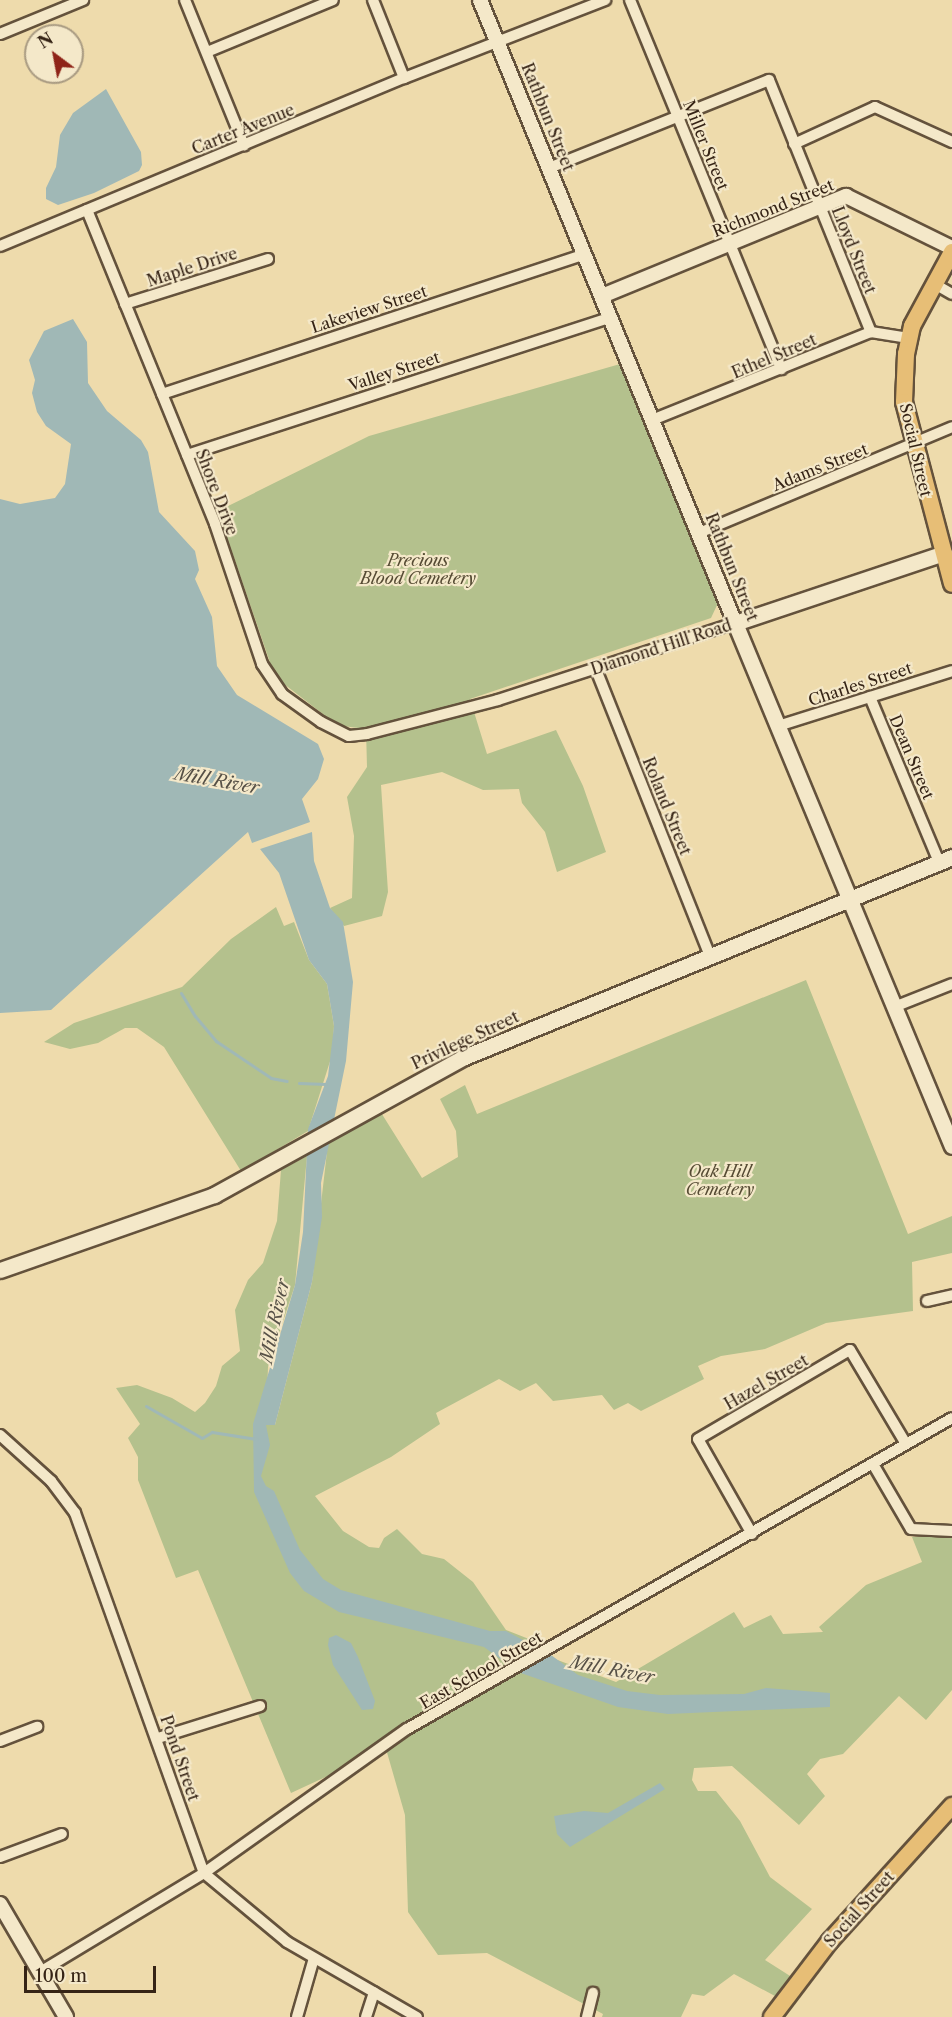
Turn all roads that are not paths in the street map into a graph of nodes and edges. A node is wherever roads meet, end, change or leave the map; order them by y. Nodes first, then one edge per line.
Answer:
1 (82, 0) edge
2 (185, 0) edge
3 (333, 0) edge
4 (373, 0) edge
5 (480, 0) edge
6 (605, 0) edge
7 (630, 0) edge
8 (0, 34) edge
9 (498, 43) junction
10 (207, 52) junction
11 (404, 78) junction
12 (678, 117) junction
13 (952, 142) edge
14 (794, 144) junction
15 (244, 145) junction
16 (549, 168) junction
17 (821, 207) junction
18 (87, 210) junction
19 (730, 243) junction
20 (0, 246) edge
21 (952, 250) edge
22 (585, 254) junction
23 (268, 259) dead end
24 (933, 283) junction
25 (952, 294) edge
26 (602, 296) junction
27 (125, 304) junction
28 (611, 317) junction
29 (871, 332) junction
30 (909, 338) junction
31 (781, 369) junction
32 (162, 394) junction
33 (652, 420) junction
34 (952, 427) edge
35 (912, 445) junction
36 (187, 455) junction
37 (699, 533) junction
38 (948, 551) edge
39 (952, 584) edge
40 (735, 623) junction
41 (595, 667) junction
42 (952, 671) edge
43 (870, 697) junction
44 (778, 726) junction
45 (367, 734) joint
46 (946, 859) edge
47 (849, 898) junction
48 (710, 956) junction
49 (952, 984) edge
50 (894, 1007) junction
51 (952, 1146) edge
52 (0, 1270) edge
53 (952, 1295) edge
54 (927, 1301) dead end
55 (952, 1418) edge
56 (0, 1436) edge
57 (906, 1444) junction
58 (873, 1464) junction
59 (952, 1532) edge
60 (752, 1534) junction
61 (260, 1706) dead end
62 (37, 1727) dead end
63 (158, 1738) junction
64 (0, 1741) edge
65 (952, 1806) edge
66 (62, 1834) dead end
67 (0, 1857) edge
68 (204, 1873) junction
69 (0, 1904) edge
70 (4, 1920) edge
71 (314, 1958) junction
72 (40, 1972) junction
73 (374, 1992) junction
74 (593, 1993) dead end
75 (66, 2017) edge
76 (297, 2017) edge
77 (366, 2017) edge
78 (417, 2017) edge
79 (587, 2017) edge
80 (772, 2017) edge

1 - 8 street
2 - 10 street
3 - 10 street
4 - 11 street
5 - 9 street, Rathbun Street
6 - 9 street, Carter Avenue
7 - 12 street, Miller Street
9 - 11 street, Carter Avenue
9 - 16 street, Rathbun Street
10 - 15 street
11 - 15 street, Carter Avenue
12 - 14 street, Lloyd Street
12 - 16 street
12 - 19 street, Miller Street
13 - 14 street
14 - 17 street, Lloyd Street
15 - 18 street, Carter Avenue
16 - 22 street, Rathbun Street
17 - 19 street, Richmond Street
17 - 21 street, Richmond Street
17 - 29 street, Lloyd Street
18 - 20 street, Carter Avenue
18 - 27 street, Shore Drive
19 - 26 street, Richmond Street
19 - 31 street, Miller Street
21 - 24 main road, Social Street
22 - 26 street, Rathbun Street
22 - 32 street, Lakeview Street
23 - 27 street, Maple Drive
24 - 25 street
24 - 30 main road, Social Street
26 - 28 street, Rathbun Street
27 - 32 street, Shore Drive
28 - 33 street, Rathbun Street
28 - 36 street, Valley Street
29 - 30 street
29 - 31 street, Ethel Street
30 - 35 main road, Social Street
31 - 33 street, Ethel Street
32 - 36 street, Shore Drive
33 - 37 street, Rathbun Street
34 - 35 street, Adams Street
35 - 37 street, Adams Street
35 - 38 main road, Social Street
36 - 45 street, Shore Drive
37 - 40 street, Rathbun Street
38 - 39 main road, Social Street
38 - 40 main road, Diamond Hill Road
40 - 41 street, Diamond Hill Road
40 - 44 main road, Rathbun Street
41 - 45 street, Diamond Hill Road
41 - 48 street, Roland Street
42 - 43 street, Charles Street
43 - 44 street, Charles Street
43 - 46 street, Dean Street
44 - 47 main road, Rathbun Street
46 - 47 main road, Privilege Street
47 - 48 main road, Privilege Street
47 - 50 main road, Rathbun Street
48 - 52 main road, Privilege Street
49 - 50 street
50 - 51 main road, Rathbun Street
53 - 54 street
55 - 57 street, East School Street
56 - 63 street, Pond Street
57 - 58 street, East School Street
57 - 60 street, Hazel Street
58 - 59 street
58 - 60 street, East School Street
60 - 68 street, East School Street
61 - 63 street
62 - 64 street
63 - 68 street, Pond Street
65 - 80 main road, Social Street
66 - 67 street
68 - 71 street, Pond Street
68 - 72 street, East School Street
69 - 70 street
70 - 72 street
71 - 73 street, Pond Street
71 - 76 street
72 - 75 street
73 - 77 street
73 - 78 street, Pond Street
74 - 79 street

